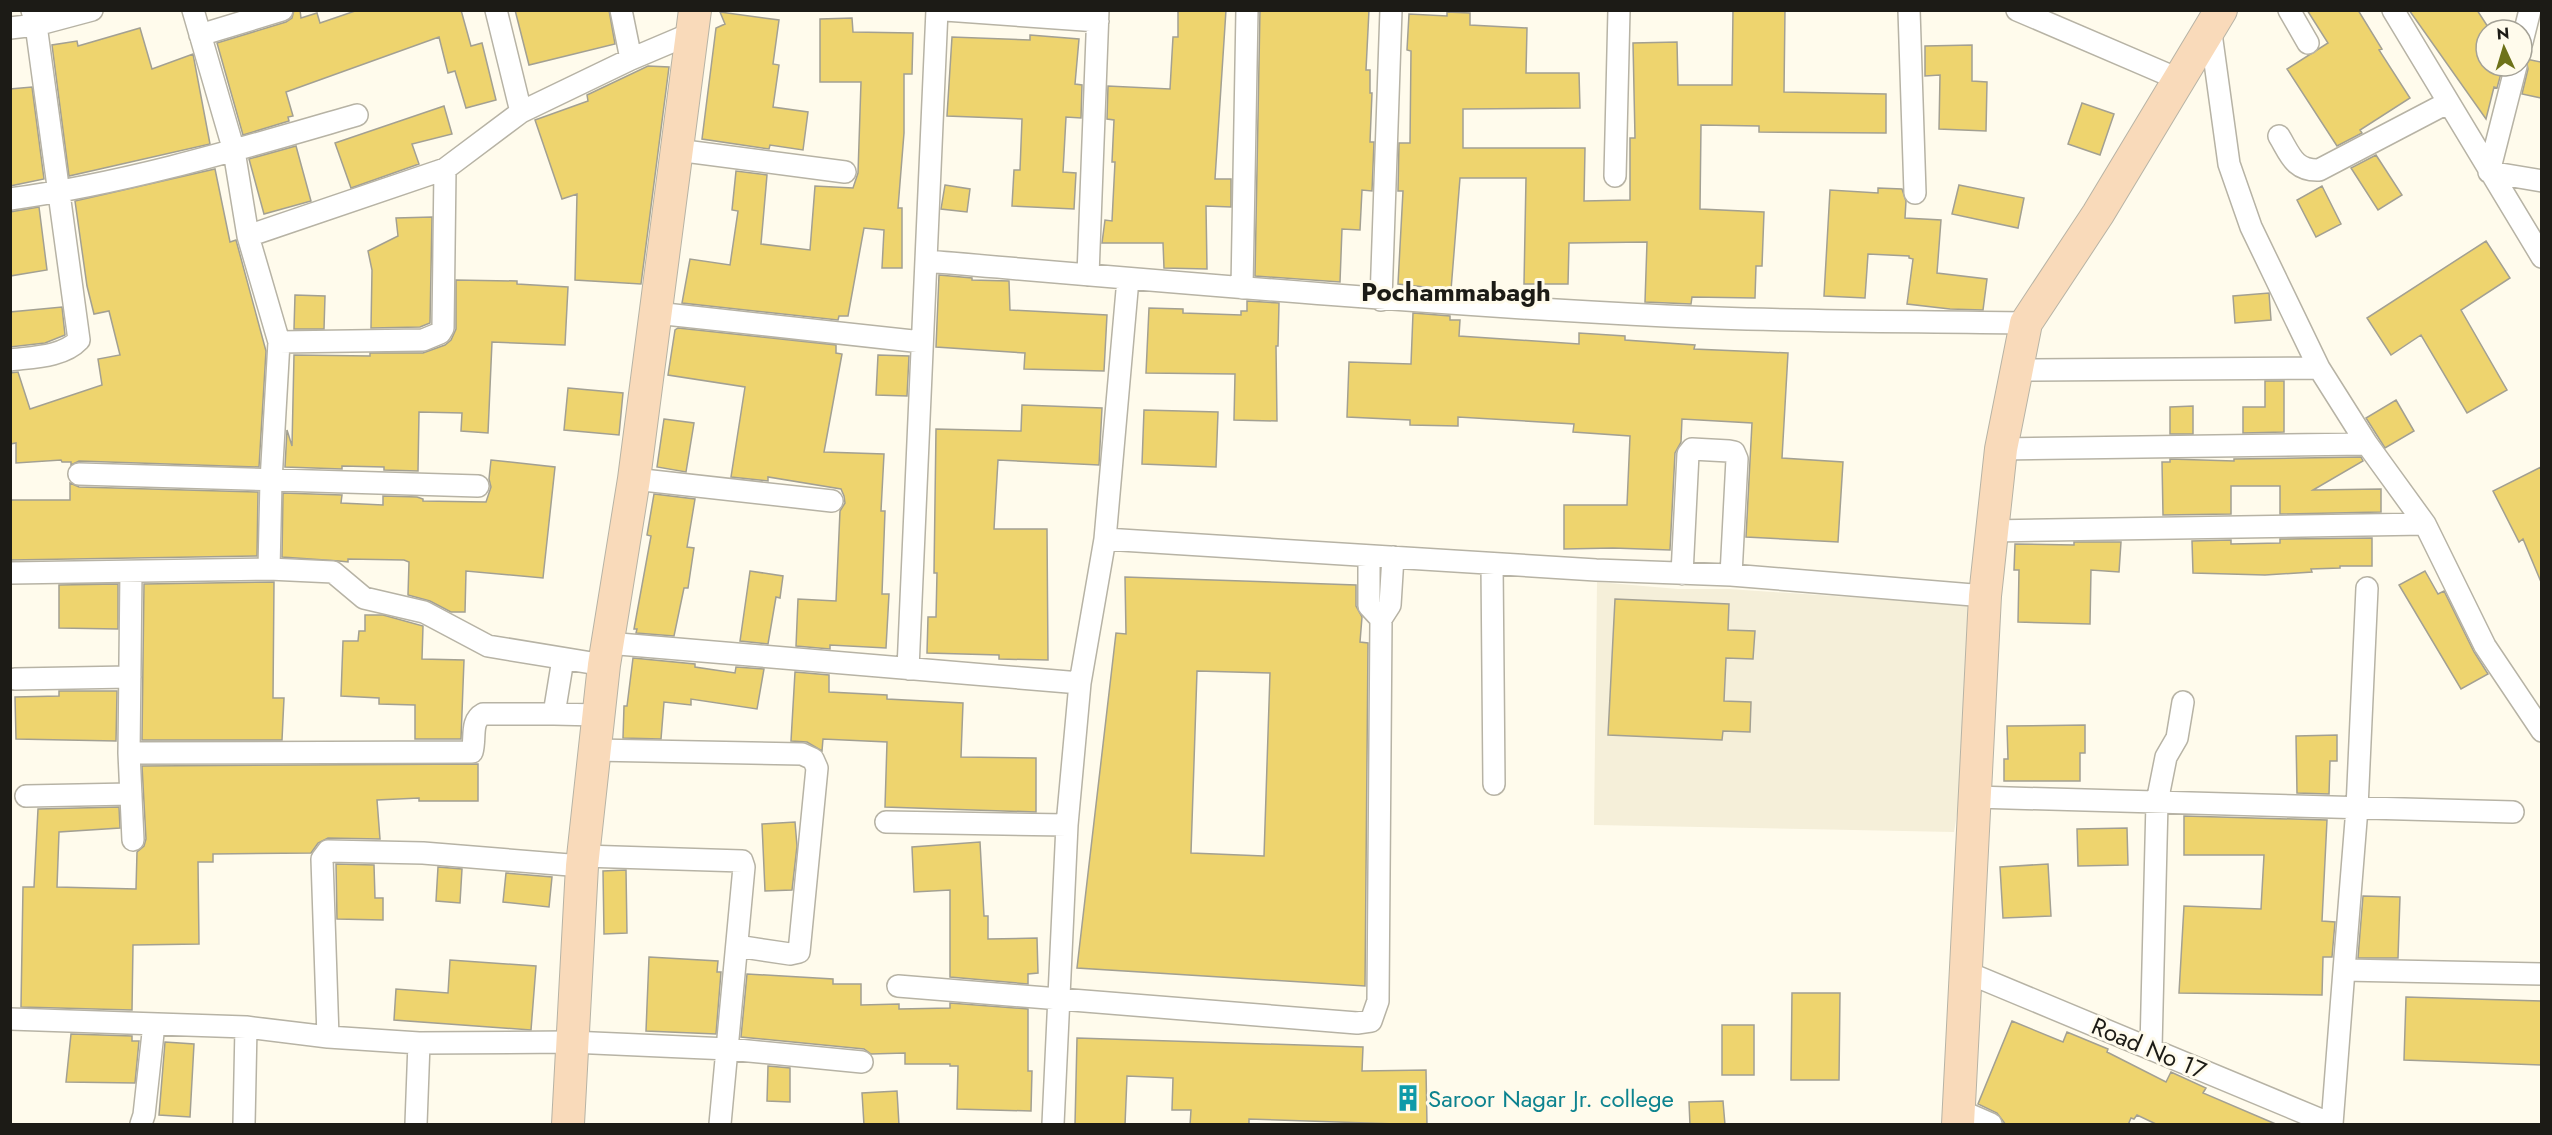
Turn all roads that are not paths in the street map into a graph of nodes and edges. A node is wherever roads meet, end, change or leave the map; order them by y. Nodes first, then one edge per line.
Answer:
1 (92, 10) edge
2 (193, 10) edge
3 (282, 10) edge
4 (496, 10) edge
5 (621, 10) edge
6 (937, 10) edge
7 (945, 10) edge
8 (1247, 10) edge
9 (1391, 10) edge
10 (1619, 10) edge
11 (1909, 10) edge
12 (2017, 10) edge
13 (2289, 10) edge
14 (2393, 10) edge
15 (1098, 16) edge
16 (34, 18) edge
17 (2216, 18) edge
18 (693, 22) edge
19 (10, 28) edge
20 (200, 35) junction
21 (2308, 43) dead end
22 (631, 59) junction
23 (2513, 78) edge
24 (2178, 79) junction
25 (2447, 103) junction
26 (521, 112) junction
27 (357, 115) dead end
28 (2279, 136) dead end
29 (677, 150) junction
30 (234, 151) junction
31 (444, 169) junction
32 (845, 172) dead end
33 (2489, 172) junction
34 (1615, 176) dead end
35 (2541, 181) edge
36 (57, 193) junction
37 (1915, 193) dead end
38 (10, 200) edge
39 (248, 236) junction
40 (2541, 257) edge
41 (926, 261) junction
42 (1088, 275) junction
43 (1128, 279) junction
44 (1242, 288) junction
45 (1381, 300) junction
46 (656, 313) junction
47 (2026, 323) junction
48 (279, 342) junction
49 (922, 342) junction
50 (10, 360) edge
51 (2319, 368) junction
52 (2016, 370) junction
53 (2367, 444) junction
54 (2001, 449) junction
55 (79, 474) dead end
56 (634, 479) junction
57 (271, 481) junction
58 (478, 486) dead end
59 (832, 501) dead end
60 (2425, 524) junction
61 (1991, 531) junction
62 (1105, 539) junction
63 (1369, 556) junction
64 (1393, 557) junction
65 (1492, 564) junction
66 (269, 569) junction
67 (131, 572) junction
68 (10, 573) edge
69 (1682, 574) junction
70 (1731, 575) junction
71 (2367, 588) dead end
72 (1985, 596) junction
73 (1381, 619) junction
74 (605, 654) junction
75 (563, 659) junction
76 (908, 669) junction
77 (130, 677) junction
78 (15, 679) dead end
79 (1080, 683) junction
80 (2183, 702) dead end
81 (554, 714) junction
82 (598, 715) junction
83 (2541, 731) edge
84 (594, 750) junction
85 (129, 753) junction
86 (1494, 784) dead end
87 (131, 794) junction
88 (26, 796) dead end
89 (1975, 797) junction
90 (2157, 802) junction
91 (2357, 808) junction
92 (2513, 812) dead end
93 (886, 822) dead end
94 (1067, 825) junction
95 (133, 840) dead end
96 (582, 861) junction
97 (737, 946) junction
98 (2344, 970) junction
99 (1966, 972) junction
100 (2541, 974) edge
101 (898, 986) dead end
102 (1060, 999) junction
103 (10, 1019) edge
104 (154, 1024) junction
105 (246, 1027) junction
106 (328, 1037) junction
107 (571, 1042) junction
108 (419, 1043) junction
109 (2151, 1048) junction
110 (728, 1049) junction
111 (862, 1062) dead end
112 (1958, 1117) edge
113 (141, 1125) edge
114 (244, 1125) edge
115 (416, 1125) edge
116 (568, 1125) edge
117 (720, 1125) edge
118 (1053, 1125) edge
119 (1991, 1125) edge
120 (2331, 1125) edge

1 - 16 street
2 - 20 street
3 - 20 street
4 - 26 street
5 - 22 street
6 - 41 street
7 - 15 street
8 - 44 street
9 - 45 street
10 - 34 street
11 - 37 street
12 - 24 street
13 - 21 street
14 - 25 street
15 - 42 street
16 - 19 street
16 - 36 street
17 - 24 street
17 - 51 street
18 - 22 street
18 - 29 street
20 - 30 street
22 - 26 street
23 - 33 street
24 - 47 street
25 - 28 street
25 - 33 street
26 - 31 street
27 - 30 street
29 - 32 street
29 - 46 street
30 - 36 street
30 - 39 street
31 - 39 street
31 - 48 street
33 - 35 street
33 - 40 street
36 - 38 street
36 - 50 street
39 - 48 street
41 - 42 street
41 - 49 street
42 - 43 street
43 - 44 street
43 - 62 street
44 - 45 street
45 - 47 street
46 - 49 street
46 - 56 street
47 - 52 street
48 - 57 street
49 - 76 street
51 - 52 street
51 - 53 street
52 - 54 street
53 - 54 street
53 - 60 street
54 - 61 street
55 - 57 street
56 - 59 street
56 - 74 street
57 - 58 street
57 - 66 street
60 - 61 street
60 - 83 street
61 - 72 street
62 - 63 street
62 - 79 street
63 - 64 street
63 - 73 street
64 - 65 street
64 - 73 street
65 - 69 street
65 - 86 street
66 - 67 street
66 - 75 street
67 - 68 street
67 - 77 street
69 - 70 street
69 - 70 street
70 - 72 street
71 - 91 street
72 - 89 street
73 - 102 street
74 - 75 street
74 - 76 street
74 - 82 street
75 - 81 street
76 - 79 street
77 - 78 street
77 - 85 street
79 - 94 street
80 - 90 street
81 - 82 street
81 - 85 street
82 - 84 street
84 - 96 street
84 - 97 street
85 - 87 street
87 - 88 street
87 - 95 street
89 - 90 street
89 - 99 street
90 - 91 street
90 - 109 street
91 - 92 street
91 - 98 street
93 - 94 street
94 - 102 street
96 - 97 street
96 - 106 street
96 - 107 street
97 - 110 street
98 - 100 street
98 - 120 street
99 - 109 street, Road No 17
99 - 112 street
101 - 102 street
102 - 118 street
103 - 104 street
104 - 105 street
104 - 113 street
105 - 106 street
105 - 114 street
106 - 108 street
107 - 108 street
107 - 110 street
107 - 116 street
108 - 115 street
109 - 120 street, Road No 17
110 - 111 street
110 - 117 street
112 - 119 street

